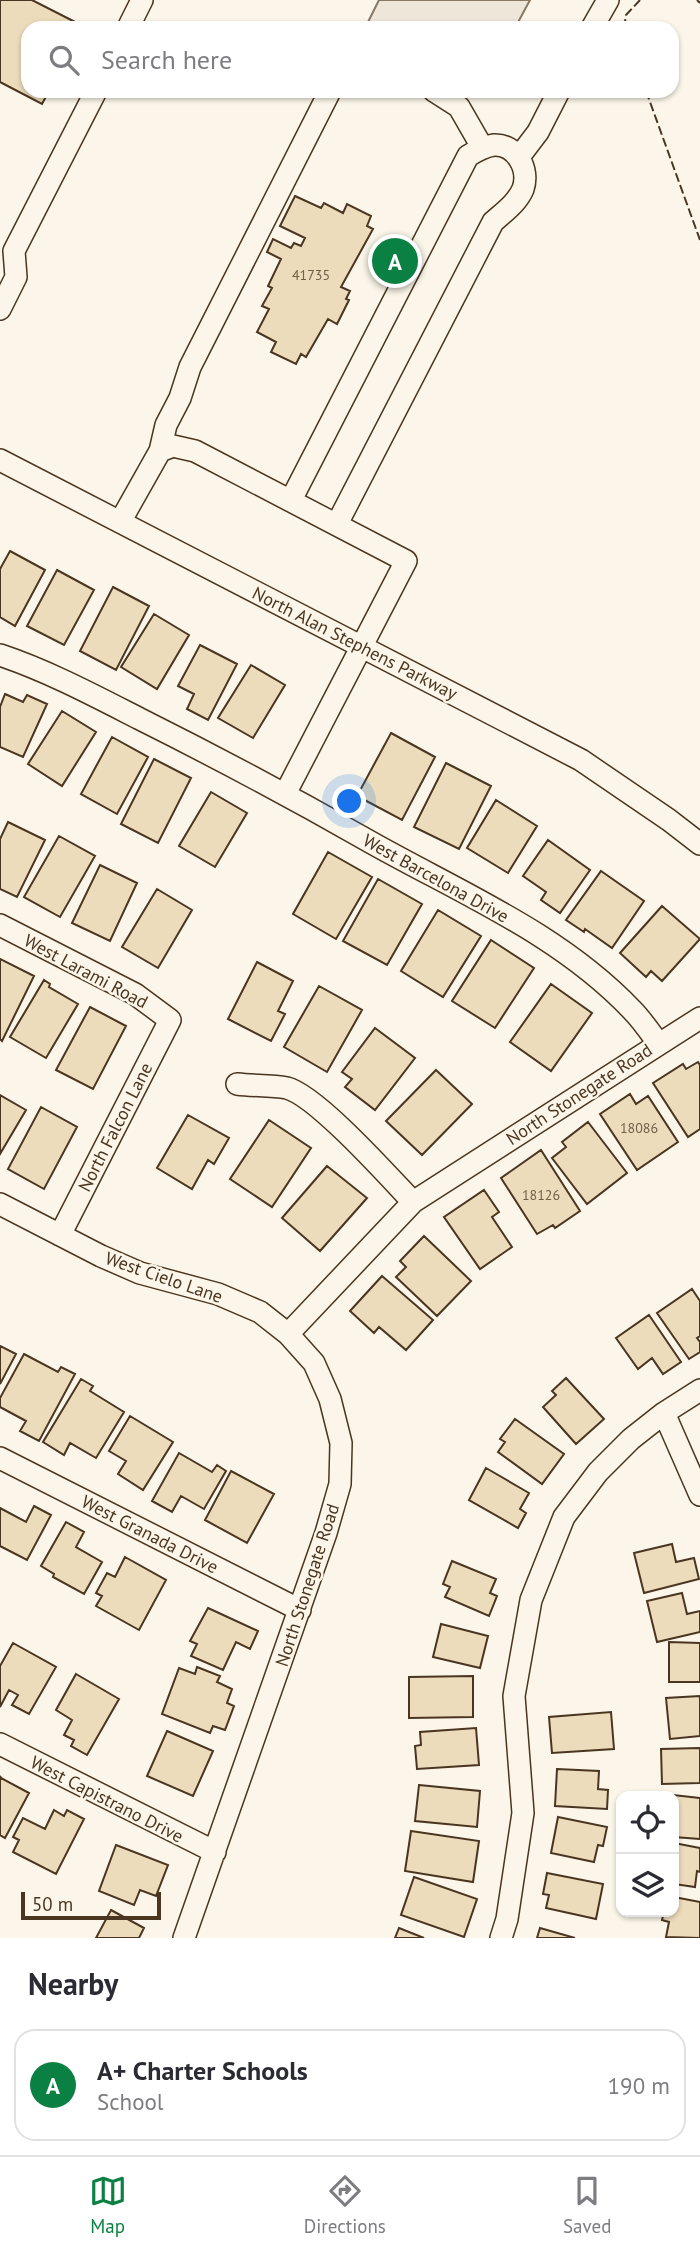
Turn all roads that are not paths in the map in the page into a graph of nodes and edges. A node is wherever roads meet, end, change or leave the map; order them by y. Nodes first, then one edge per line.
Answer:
1 (142, 0) edge
2 (608, 0) edge
3 (132, 21) edge
4 (596, 21) edge
5 (92, 98) edge
6 (326, 98) edge
7 (445, 98) edge
8 (555, 98) edge
9 (482, 148) junction
10 (519, 157) junction
11 (0, 309) edge
12 (160, 451) junction
13 (0, 460) edge
14 (291, 500) junction
15 (120, 522) junction
16 (337, 524) junction
17 (361, 646) junction
18 (0, 655) edge
19 (285, 794) junction
20 (700, 844) edge
21 (0, 925) edge
22 (700, 1018) edge
23 (170, 1020) joint
24 (658, 1043) junction
25 (237, 1084) dead end
26 (413, 1202) junction
27 (0, 1204) edge
28 (60, 1235) junction
29 (288, 1334) junction
30 (700, 1390) edge
31 (664, 1413) junction
32 (0, 1458) edge
33 (700, 1495) edge
34 (300, 1610) junction
35 (0, 1744) edge
36 (215, 1852) junction
37 (184, 1938) edge
38 (501, 1938) edge

1 - 3 street
2 - 4 street
5 - 11 street
6 - 12 street
7 - 9 street
8 - 10 street
9 - 10 street
9 - 14 street
10 - 16 street
12 - 14 street
12 - 15 street
13 - 15 street, North Alan Stephens Parkway
14 - 16 street
15 - 17 street, North Alan Stephens Parkway
16 - 17 street
17 - 19 street
17 - 20 street, North Alan Stephens Parkway
18 - 19 street, West Barcelona Drive
19 - 24 street, West Barcelona Drive
21 - 23 street, West Larami Road
22 - 24 street, North Stonegate Road
23 - 28 street, North Falcon Lane
24 - 26 street, North Stonegate Road
25 - 26 street
26 - 29 street, North Stonegate Road
27 - 28 street, West Cielo Lane
28 - 29 street, West Cielo Lane
29 - 34 street, North Stonegate Road
30 - 31 street
31 - 33 street
31 - 38 street
32 - 34 street, West Granada Drive
34 - 36 street, North Stonegate Road
35 - 36 street, West Capistrano Drive
36 - 37 street, North Stonegate Road

